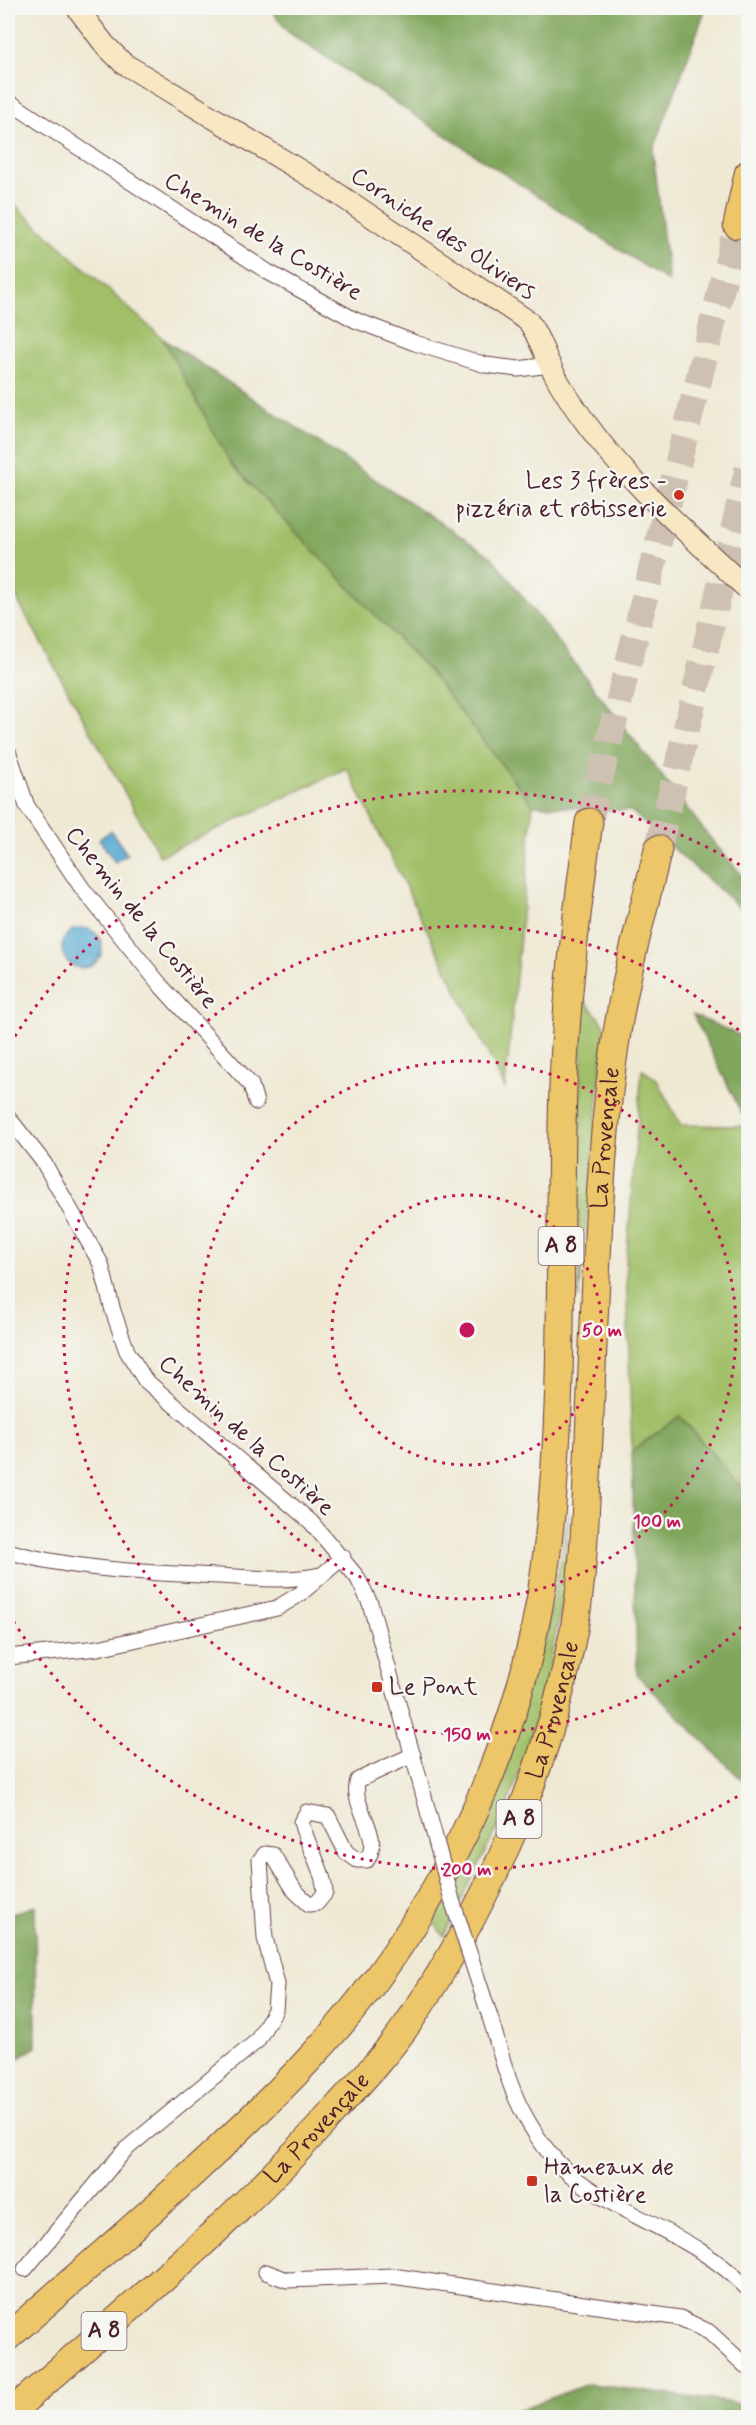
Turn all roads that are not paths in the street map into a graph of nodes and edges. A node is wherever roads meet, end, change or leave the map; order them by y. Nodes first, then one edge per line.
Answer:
1 (77, 8) edge
2 (8, 101) edge
3 (748, 174) edge
4 (737, 225) tunnel mouth
5 (549, 362) junction
6 (748, 590) edge
7 (8, 751) edge
8 (589, 822) tunnel mouth
9 (658, 849) tunnel mouth
10 (256, 1102) dead end
11 (8, 1116) edge
12 (8, 1551) edge
13 (342, 1557) junction
14 (320, 1575) junction
15 (8, 1657) edge
16 (415, 1761) junction
17 (25, 2269) dead end
18 (266, 2272) dead end
19 (748, 2289) edge
20 (8, 2337) edge
21 (748, 2368) edge
22 (8, 2415) edge

1 - 5 street, Corniche des Oliviers
2 - 5 street, Chemin de la Costière
3 - 4 highway
5 - 6 street, Corniche des Oliviers
7 - 10 street, Chemin de la Costière
8 - 20 highway, La Provençale / A 8
9 - 22 highway, La Provençale / A 8
11 - 13 street, Chemin de la Costière
12 - 14 street
13 - 14 street
13 - 16 street, Chemin de la Costière
14 - 15 street
16 - 17 street
16 - 19 street, Chemin de la Costière, bridge
18 - 21 street

